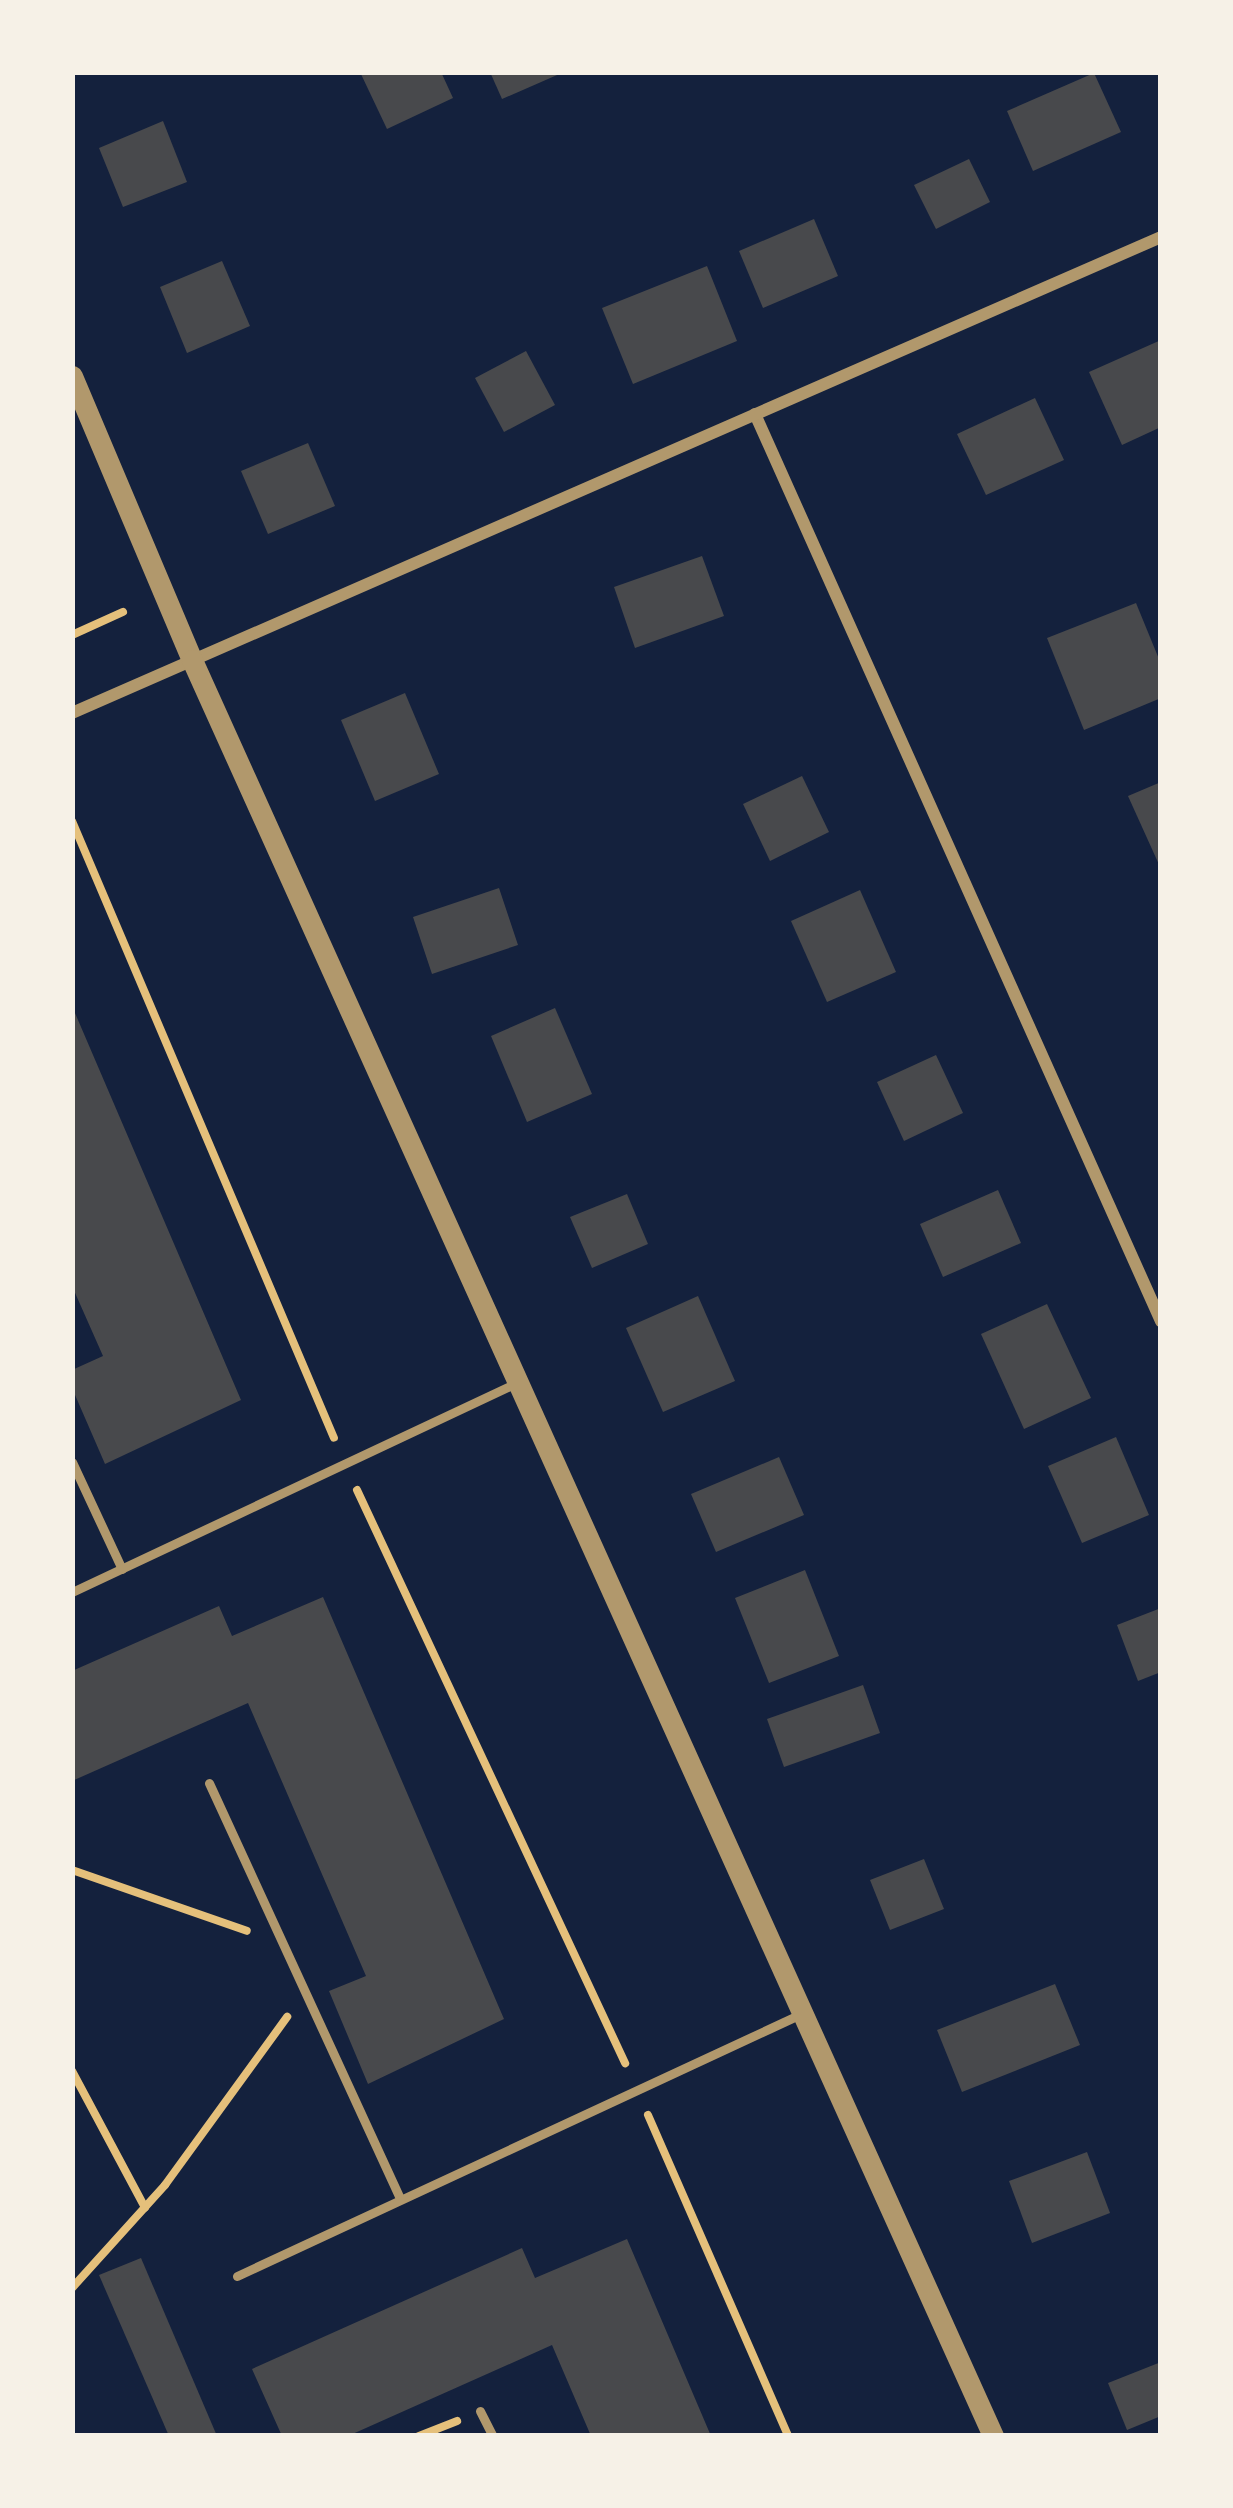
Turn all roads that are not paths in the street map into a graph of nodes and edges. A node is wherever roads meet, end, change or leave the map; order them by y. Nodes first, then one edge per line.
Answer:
1 (1161, 238) edge
2 (72, 376) edge
3 (755, 415) junction
4 (192, 659) junction
5 (72, 713) edge
6 (1161, 1321) edge
7 (518, 1382) junction
8 (72, 1462) edge
9 (122, 1568) junction
10 (72, 1592) edge
11 (209, 1783) dead end
12 (801, 2014) junction
13 (399, 2197) junction
14 (238, 2276) dead end
15 (480, 2411) dead end
16 (493, 2436) edge
17 (993, 2436) edge

1 - 3 street
2 - 4 street
3 - 4 street
3 - 6 street
4 - 5 street
4 - 7 street
7 - 9 lane
7 - 12 street
8 - 9 lane
9 - 10 lane
11 - 13 lane
12 - 13 lane
12 - 17 street
13 - 14 lane
15 - 16 lane

